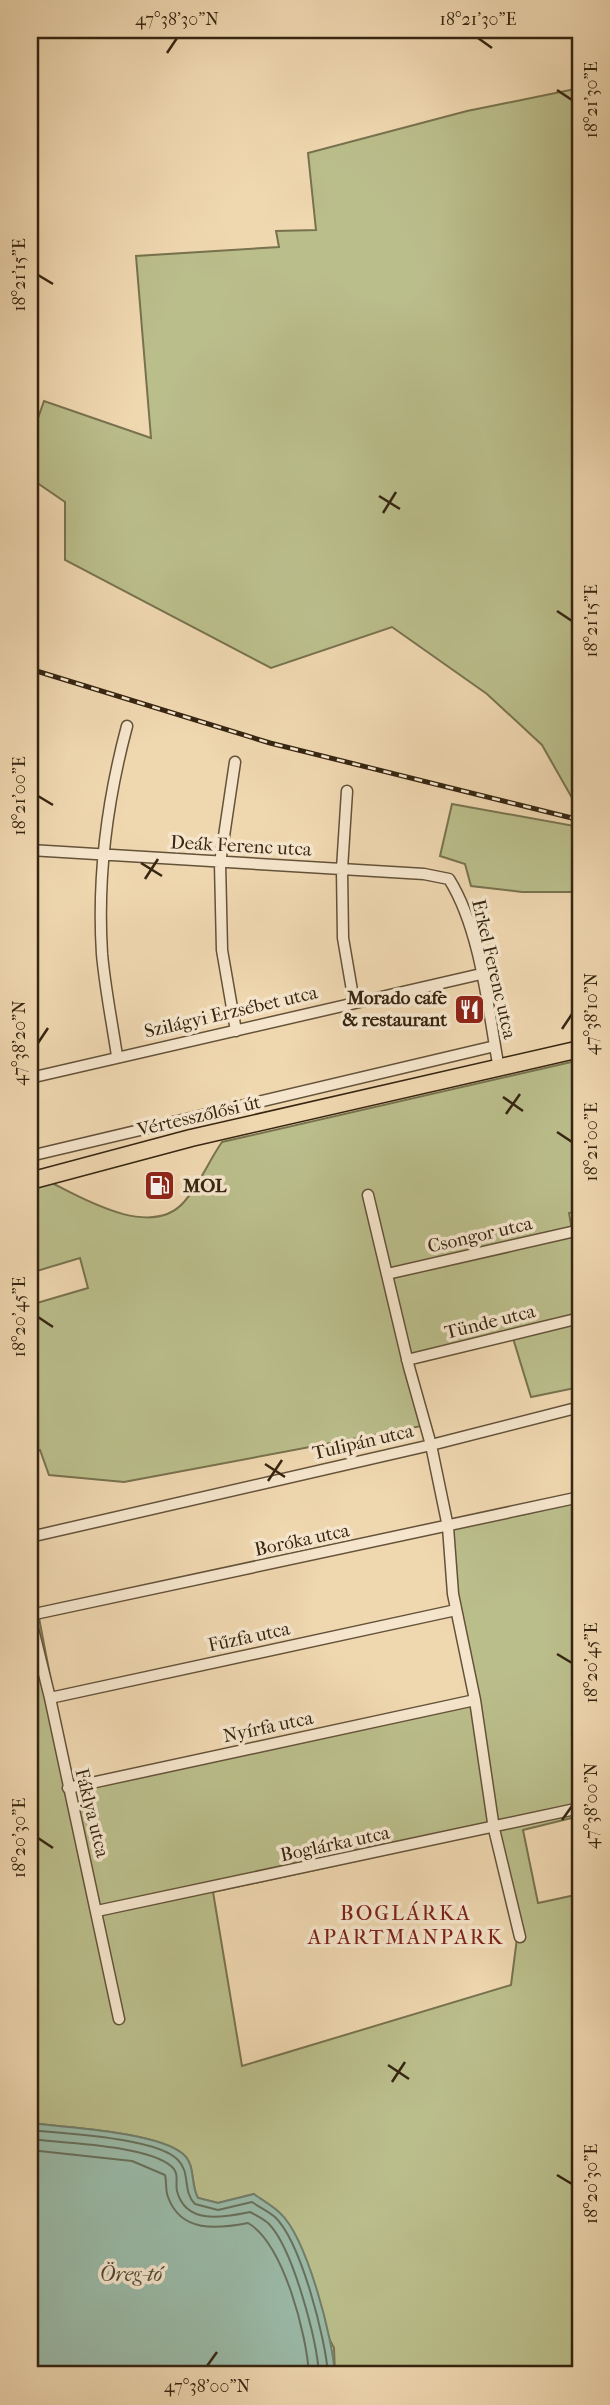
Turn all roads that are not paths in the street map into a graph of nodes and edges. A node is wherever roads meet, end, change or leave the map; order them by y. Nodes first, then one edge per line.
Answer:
1 (127, 726) dead end
2 (235, 762) dead end
3 (347, 791) dead end
4 (30, 850) edge
5 (102, 855) junction
6 (219, 863) junction
7 (342, 869) junction
8 (449, 879) joint
9 (481, 974) junction
10 (354, 1002) junction
11 (236, 1031) junction
12 (495, 1046) junction
13 (580, 1049) edge
14 (117, 1056) junction
15 (499, 1069) junction
16 (373, 1074) junction
17 (30, 1078) edge
18 (379, 1096) junction
19 (30, 1156) edge
20 (30, 1181) edge
21 (368, 1195) dead end
22 (580, 1230) edge
23 (387, 1274) junction
24 (580, 1318) edge
25 (407, 1360) junction
26 (580, 1407) edge
27 (431, 1445) junction
28 (580, 1497) edge
29 (448, 1527) junction
30 (30, 1537) edge
31 (456, 1609) junction
32 (30, 1616) edge
33 (51, 1698) junction
34 (475, 1700) junction
35 (68, 1788) junction
36 (580, 1808) edge
37 (494, 1829) junction
38 (97, 1911) junction
39 (520, 1937) dead end
40 (118, 2019) dead end

1 - 5 street
2 - 6 street
3 - 7 street
4 - 5 street, Deák Ferenc utca
5 - 6 street, Deák Ferenc utca
5 - 14 street
6 - 7 street, Deák Ferenc utca
6 - 11 street
7 - 8 street, Deák Ferenc utca
7 - 10 street
8 - 9 street, Erkel Ferenc utca
9 - 10 street, Szilágyi Erzsébet utca
9 - 12 street, Erkel Ferenc utca
10 - 11 street, Szilágyi Erzsébet utca
11 - 14 street, Szilágyi Erzsébet utca
12 - 15 street, Erkel Ferenc utca
12 - 16 street, Vértesszőlősi út
13 - 15 main road, Vértesszőlősi út
14 - 17 street, Szilágyi Erzsébet utca
15 - 18 main road, Vértesszőlősi út
16 - 18 street
16 - 19 street, Vértesszőlősi út
18 - 20 main road, Vértesszőlősi út
21 - 23 street
22 - 23 street, Csongor utca
23 - 25 street
24 - 25 street, Tünde utca
25 - 27 street
26 - 27 street, Tulipán utca
27 - 29 street
27 - 30 street, Tulipán utca
28 - 29 street, Boróka utca
29 - 31 street
29 - 32 street, Boróka utca
31 - 33 street, Fűzfa utca
31 - 34 street
32 - 33 street, Fáklya utca
33 - 35 street, Fáklya utca
34 - 35 street, Nyírfa utca
34 - 37 street
35 - 38 street, Fáklya utca
36 - 37 street, Boglárka utca
37 - 38 street, Boglárka utca
37 - 39 street
38 - 40 street, Fáklya utca

